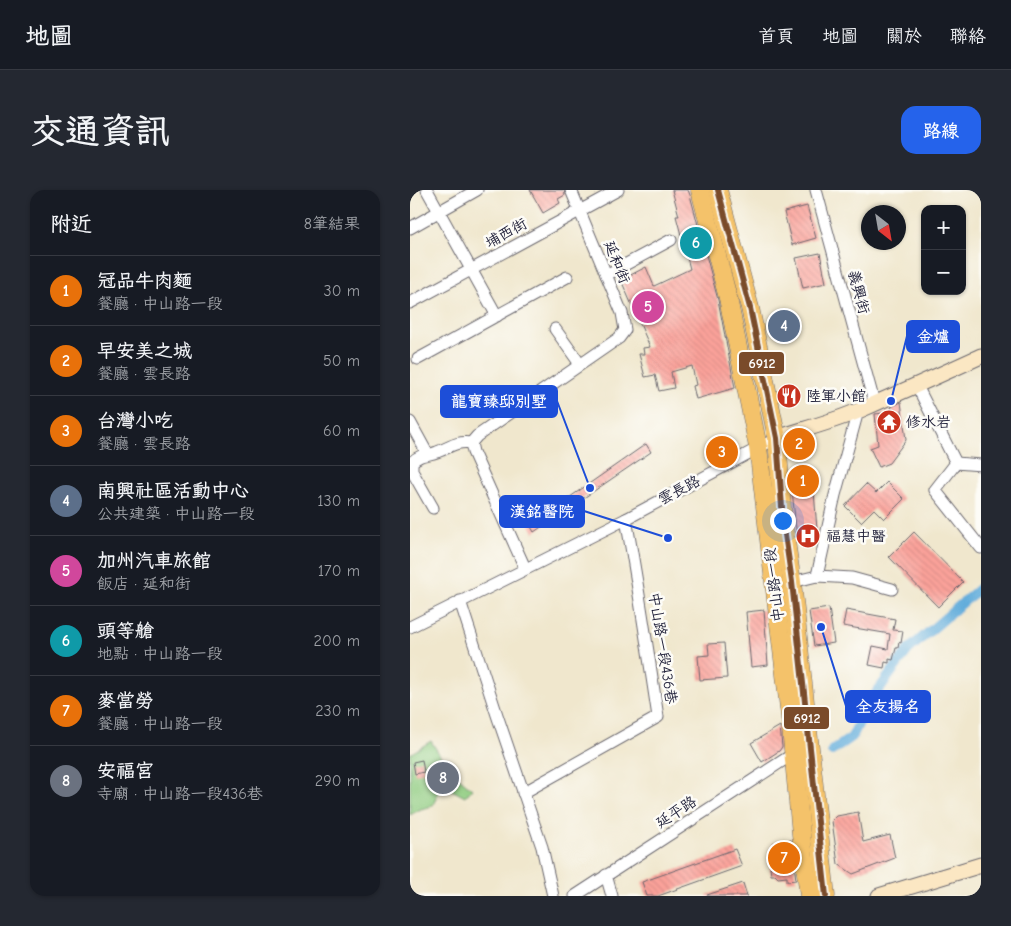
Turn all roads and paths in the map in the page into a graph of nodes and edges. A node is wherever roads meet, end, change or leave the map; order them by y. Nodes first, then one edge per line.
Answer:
1 (427, 190) edge
2 (476, 190) edge
3 (570, 190) edge
4 (618, 190) edge
5 (700, 190) edge
6 (718, 190) edge
7 (816, 190) edge
8 (579, 210) junction
9 (439, 212) junction
10 (410, 228) edge
11 (671, 240) dead end
12 (471, 269) junction
13 (606, 275) junction
14 (567, 276) dead end
15 (410, 303) edge
16 (497, 316) junction
17 (555, 329) dead end
18 (981, 356) edge
19 (418, 359) dead end
20 (580, 364) junction
21 (917, 386) junction
22 (874, 402) junction
23 (858, 411) junction
24 (410, 422) edge
25 (778, 438) junction
26 (471, 443) junction
27 (758, 447) junction
28 (427, 453) junction
29 (956, 463) junction
30 (981, 465) edge
31 (433, 508) dead end
32 (626, 518) junction
33 (981, 548) edge
34 (525, 568) junction
35 (816, 576) junction
36 (792, 582) junction
37 (892, 589) dead end
38 (460, 601) junction
39 (410, 627) edge
40 (794, 754) junction
41 (523, 793) junction
42 (981, 866) edge
43 (606, 875) junction
44 (553, 896) edge
45 (575, 896) edge
46 (612, 896) edge
47 (809, 896) edge
48 (826, 896) edge
49 (878, 896) edge

1 - 9 street
2 - 9 street
3 - 8 street, 延和街
4 - 8 street, 埔西街
5 - 27 main road, 中山路一段
6 - 25 main road, 中山路一段
7 - 22 street, 義興街
8 - 12 street, 埔西街
8 - 13 street, 延和街
9 - 10 street
9 - 12 street
11 - 13 street
12 - 15 street, 埔西街
12 - 16 street
13 - 20 street, 延和街
14 - 16 street
16 - 19 street
17 - 20 street
18 - 21 street, 雲長路
20 - 26 street, 延和街
21 - 22 street, 雲長路
21 - 29 street
22 - 23 street, 雲長路
23 - 25 street, 雲長路
23 - 35 street
24 - 28 street
25 - 27 street, 雲長路
25 - 36 main road, 中山路一段
26 - 28 street
26 - 34 street
27 - 32 street, 雲長路
27 - 40 main road, 中山路一段
28 - 31 street
29 - 30 street
29 - 33 street
32 - 34 street, 雲長路
32 - 41 street, 中山路一段436巷
34 - 38 street, 雲長路
35 - 36 street
35 - 37 street
36 - 48 main road, 中山路一段
38 - 39 street, 雲長路
38 - 41 street
40 - 43 street, 延平路
40 - 47 main road, 中山路一段
41 - 44 street
42 - 49 street
43 - 45 street, 延平路
43 - 46 street

